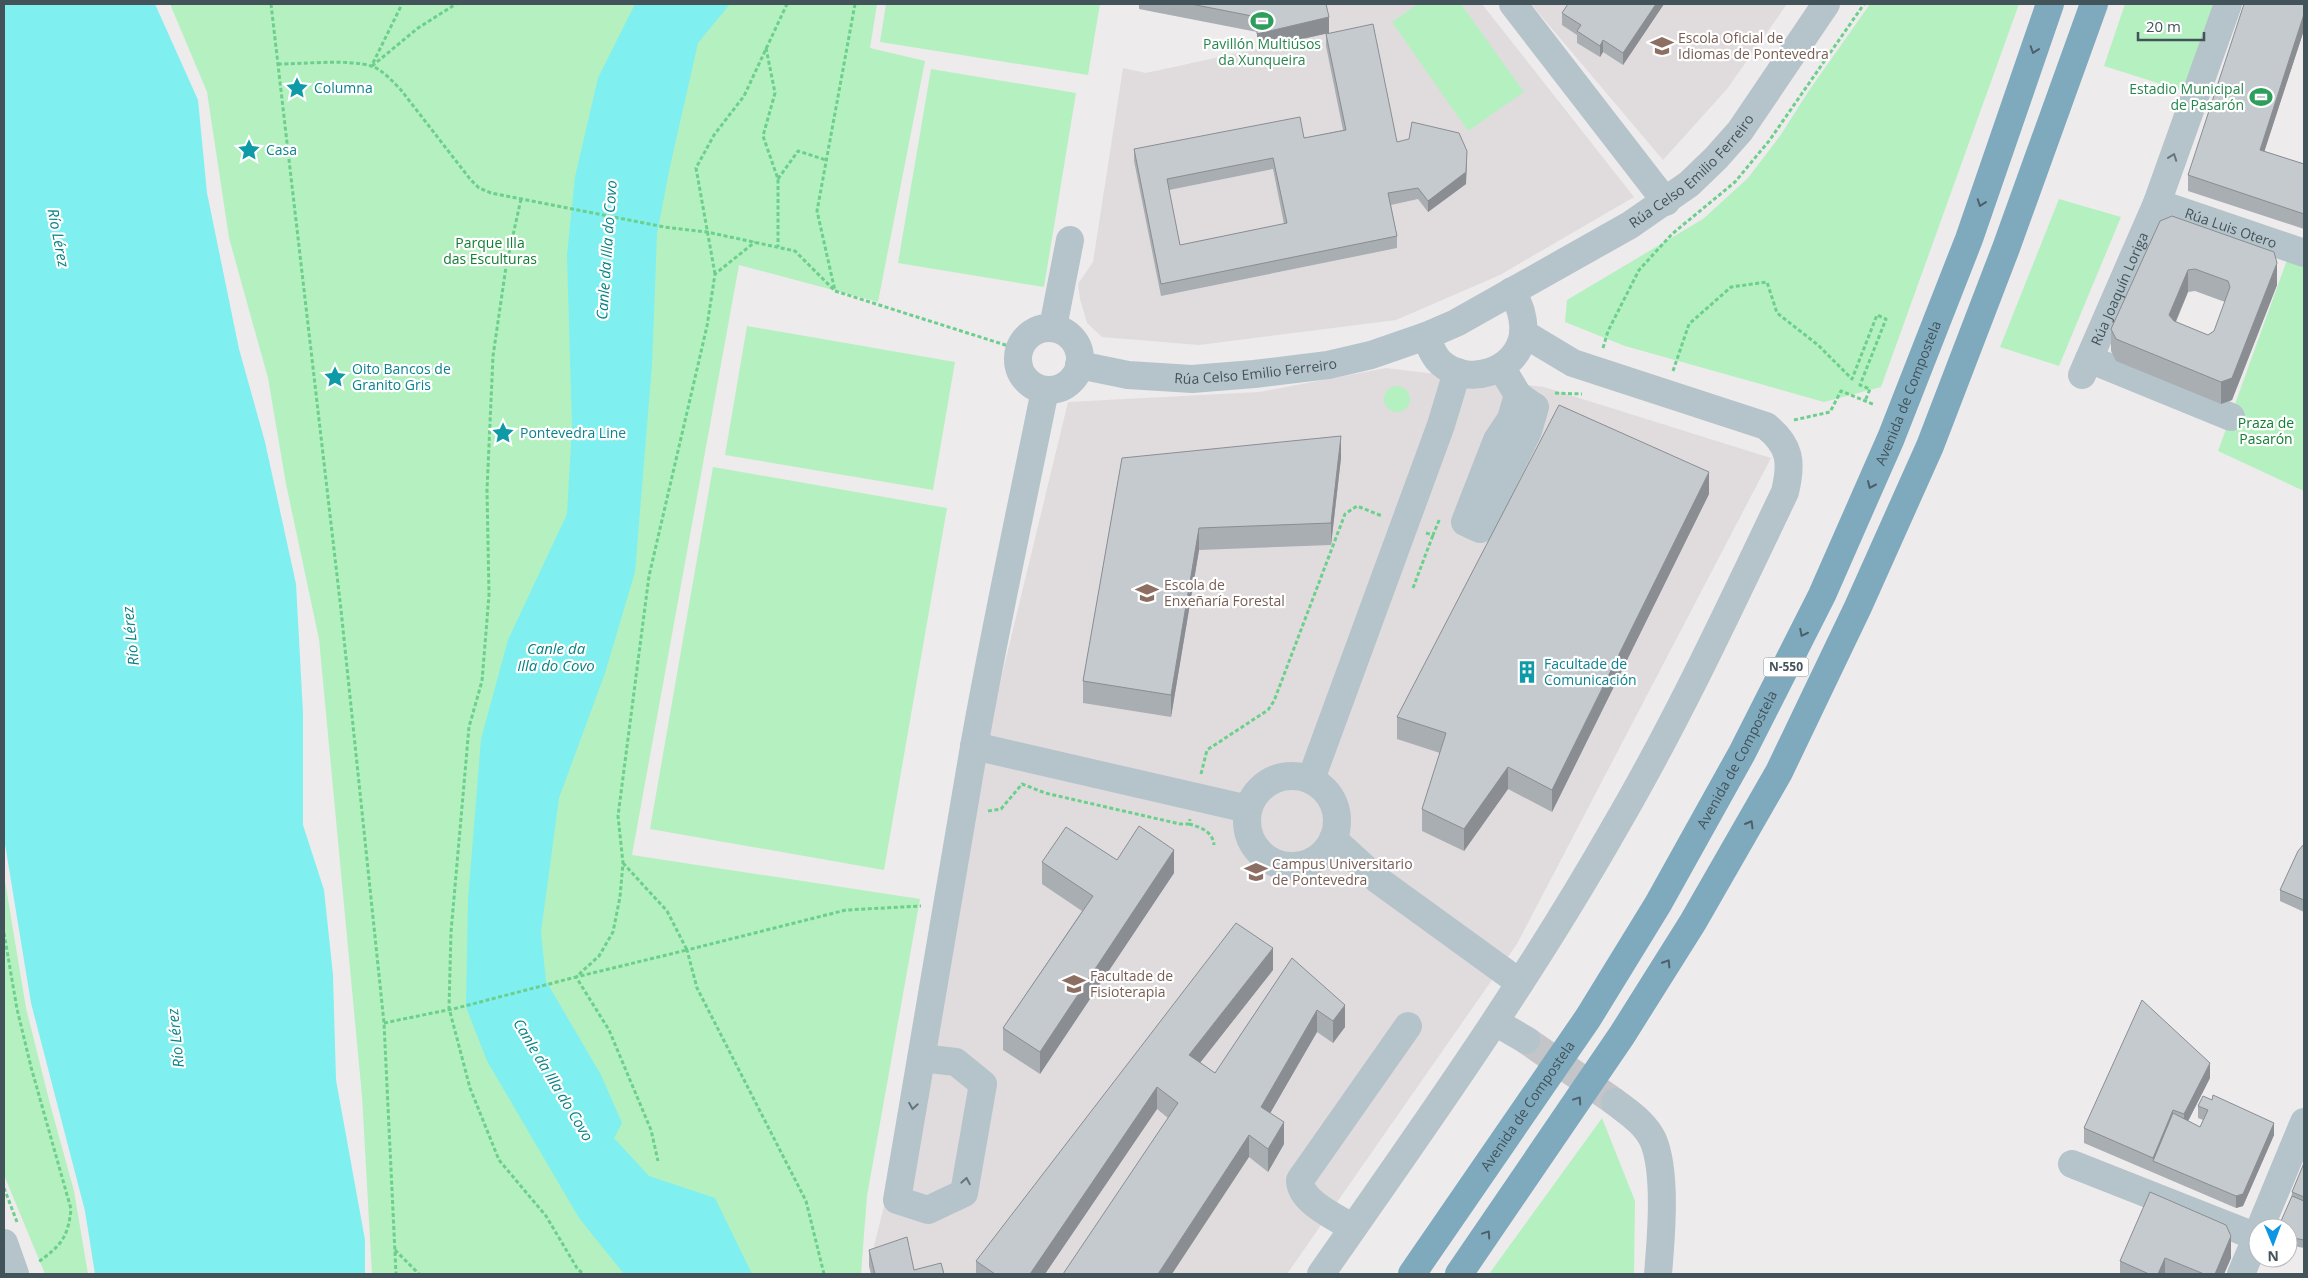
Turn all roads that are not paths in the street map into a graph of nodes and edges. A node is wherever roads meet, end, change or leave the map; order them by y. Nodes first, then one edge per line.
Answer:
1 (1513, 4) edge
2 (1826, 4) edge
3 (2050, 4) edge
4 (2094, 4) edge
5 (2228, 4) edge
6 (1666, 202) junction
7 (2157, 203) junction
8 (1070, 240) dead end
9 (2304, 253) edge
10 (1512, 291) junction
11 (1053, 327) junction
12 (1523, 333) junction
13 (1426, 336) junction
14 (1079, 365) junction
15 (1501, 367) junction
16 (1457, 372) junction
17 (1045, 390) junction
18 (2231, 417) dead end
19 (1562, 419) edge
20 (974, 746) junction
21 (1310, 780) junction
22 (1248, 809) junction
23 (1334, 839) junction
24 (1520, 983) junction
25 (1495, 1022) junction
26 (1408, 1026) dead end
27 (1526, 1040) tunnel mouth
28 (921, 1058) junction
29 (1615, 1102) tunnel mouth
30 (2304, 1122) edge
31 (2072, 1164) dead end
32 (2264, 1218) edge
33 (1353, 1228) junction
34 (2248, 1229) edge
35 (4, 1243) edge
36 (2248, 1257) edge
37 (24, 1270) edge
38 (1322, 1274) edge
39 (1412, 1274) edge
40 (1459, 1274) edge
41 (1658, 1274) edge
42 (2241, 1274) edge

1 - 6 street
2 - 6 street, Rúa Celso Emilio Ferreiro
3 -> 39 highway, Avenida de Compostela / N-550
40 -> 4 highway, N-550
7 -> 5 street, Rúa Joaquín Loriga
6 - 10 street, Rúa Celso Emilio Ferreiro
7 - 9 street, Rúa Luis Otero
7 - 18 street, Rúa Joaquín Loriga
8 - 11 street
10 - 12 street
10 - 13 street, Rúa Celso Emilio Ferreiro
11 - 14 street
11 - 17 street
12 - 15 street
12 - 24 street
13 - 14 street, Rúa Celso Emilio Ferreiro
13 - 16 street
14 - 17 street
15 - 16 street
15 - 19 street
16 - 21 street
17 - 20 street
20 - 22 street
20 - 28 street
21 - 22 street
21 - 23 street
22 - 23 street
23 - 24 street
24 - 25 street
25 - 27 street
25 - 33 street
26 - 33 street
28 -> 28 street
29 - 41 street
30 - 32 street
31 - 34 street
33 - 38 street
35 - 37 street
36 - 42 street

